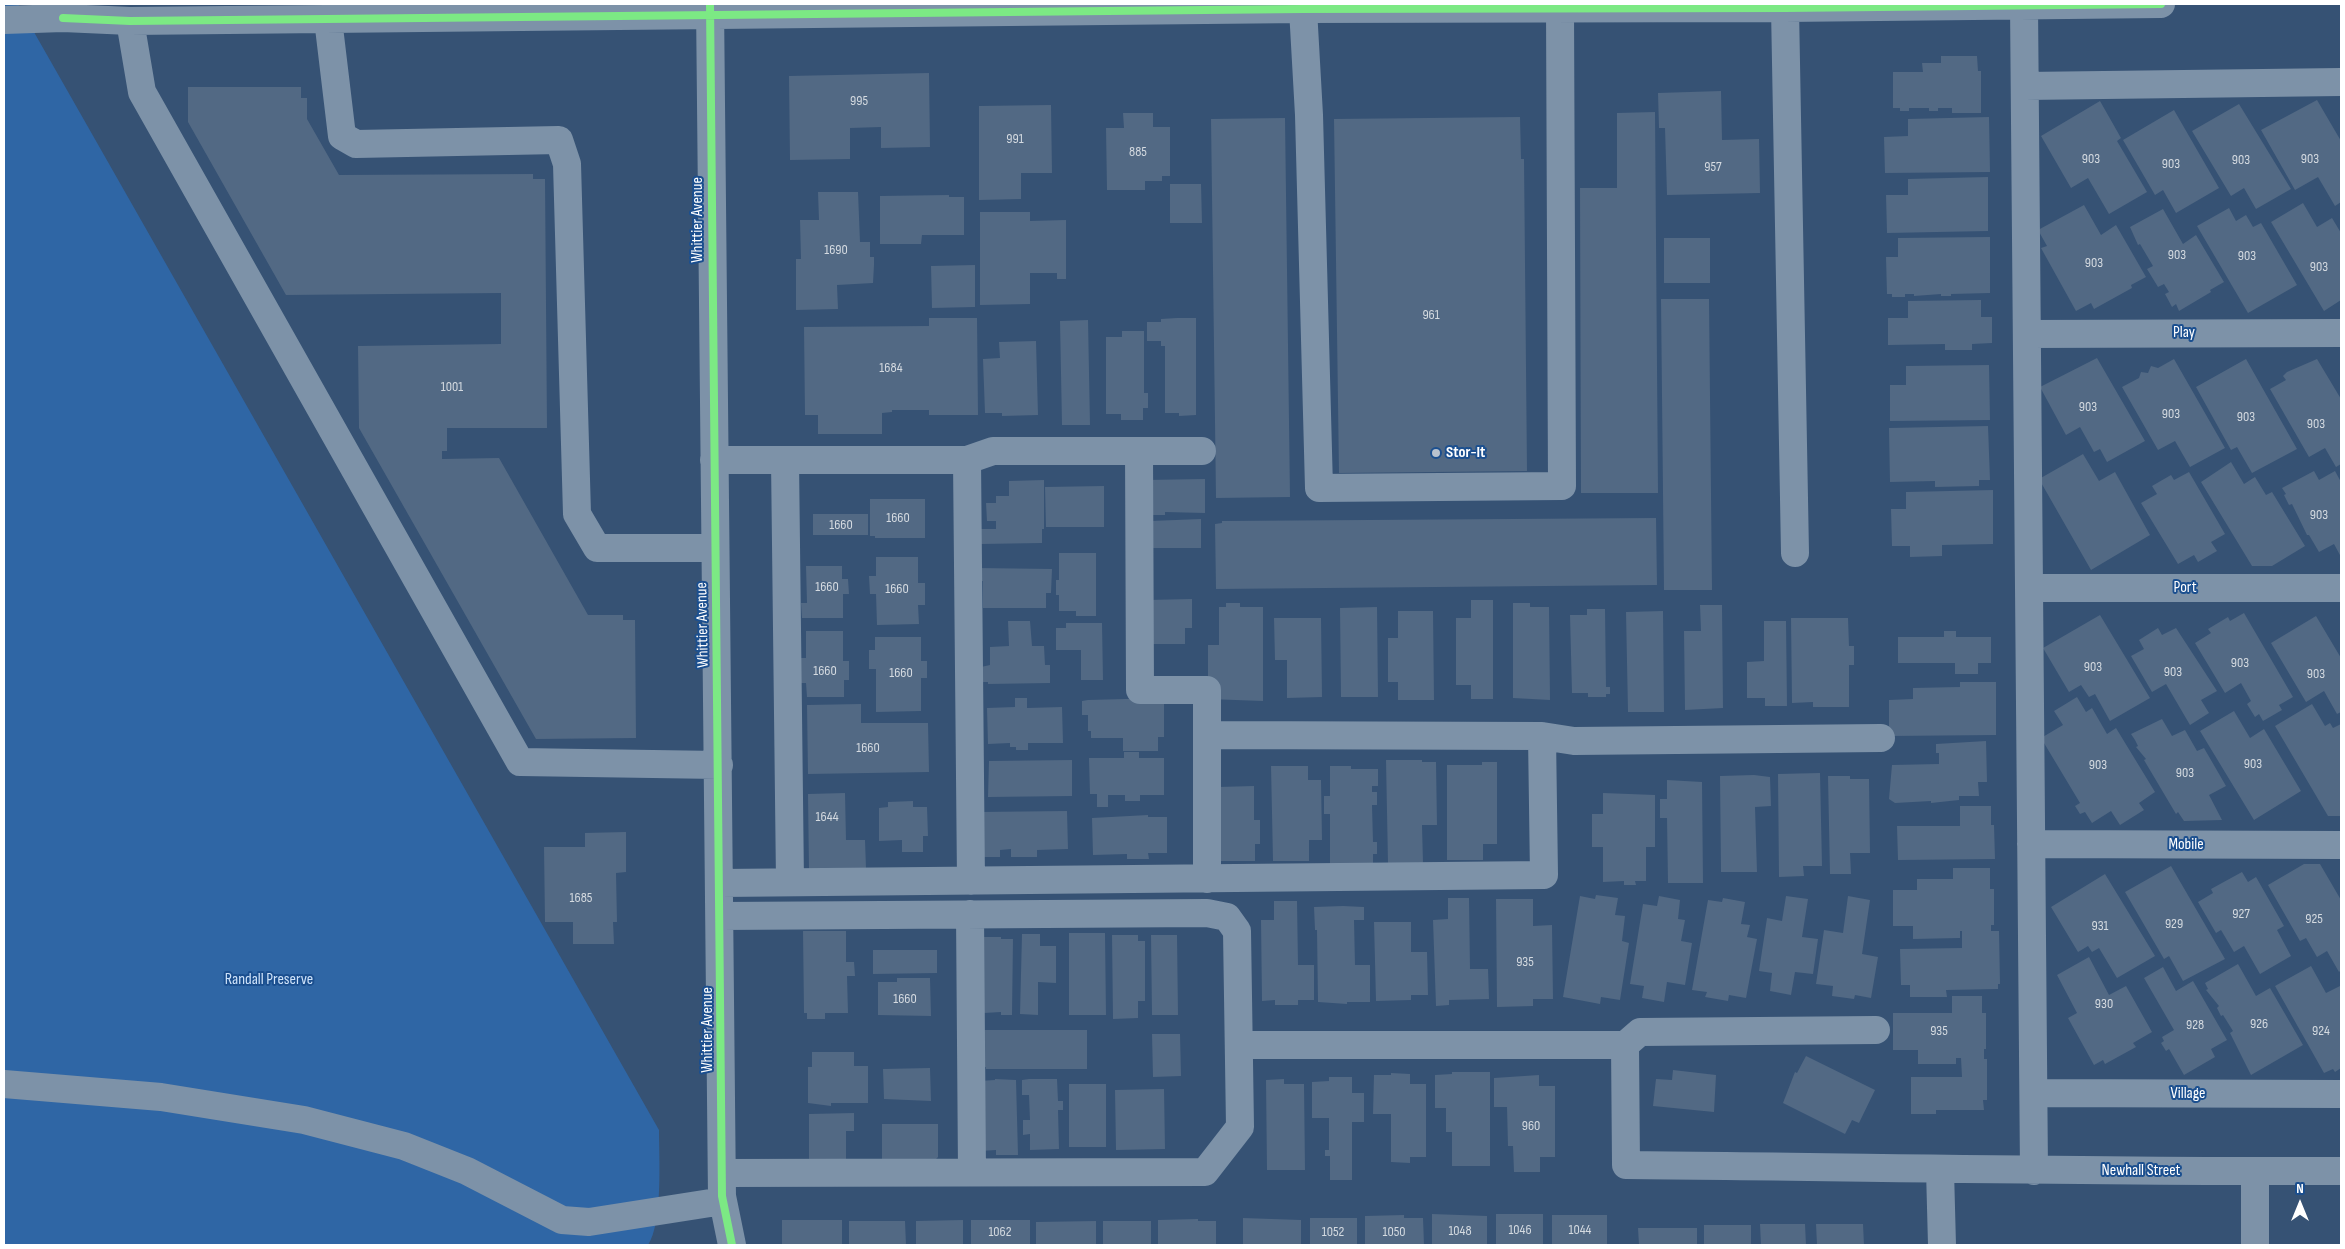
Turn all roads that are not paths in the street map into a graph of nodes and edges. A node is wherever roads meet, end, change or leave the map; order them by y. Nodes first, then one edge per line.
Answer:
1 (2064, 4) edge
2 (2161, 4) edge
3 (2027, 5) edge
4 (1407, 7) edge
5 (1785, 8) junction
6 (710, 9) edge
7 (1303, 9) junction
8 (1560, 9) junction
9 (60, 11) edge
10 (328, 19) junction
11 (4, 20) edge
12 (130, 21) junction
13 (2341, 82) edge
14 (2025, 86) junction
15 (2341, 333) edge
16 (2027, 334) junction
17 (1139, 451) junction
18 (1202, 451) dead end
19 (714, 460) junction
20 (785, 460) junction
21 (967, 460) junction
22 (715, 548) junction
23 (1795, 553) dead end
24 (2029, 588) junction
25 (2341, 588) edge
26 (1207, 735) junction
27 (1542, 736) junction
28 (1881, 738) dead end
29 (719, 765) junction
30 (2032, 844) junction
31 (2341, 845) edge
32 (1207, 879) junction
33 (971, 881) junction
34 (790, 882) junction
35 (721, 883) junction
36 (970, 914) junction
37 (721, 916) junction
38 (1876, 1030) dead end
39 (1240, 1045) junction
40 (1625, 1045) junction
41 (4, 1084) edge
42 (2034, 1094) junction
43 (2341, 1094) edge
44 (1940, 1170) junction
45 (2341, 1170) edge
46 (2034, 1171) junction
47 (2255, 1171) junction
48 (972, 1172) junction
49 (722, 1173) junction
50 (724, 1201) junction
51 (732, 1245) edge
52 (1942, 1245) edge
53 (2255, 1245) edge

1 - 2 street
1 - 3 street
3 - 5 street
3 - 14 street
4 - 7 street
4 - 8 street
5 - 8 street
5 - 23 street
6 - 7 street
6 - 10 street
6 - 19 street, Whittier Avenue
7 - 8 street
9 - 11 street
9 - 12 street
10 - 12 street
10 - 22 street
12 - 29 street
13 - 14 street
14 - 16 street
15 - 16 street, Play
16 - 24 street
17 - 18 street
17 - 21 street
17 - 26 street
19 - 20 street
19 - 22 street, Whittier Avenue
20 - 21 street
20 - 34 street
21 - 33 street
22 - 29 street, Whittier Avenue
24 - 25 street, Port
24 - 30 street
26 - 27 street
26 - 32 street
27 - 28 street
27 - 32 street
29 - 35 street, Whittier Avenue
30 - 31 street, Mobile
30 - 42 street
32 - 33 street
33 - 34 street
34 - 35 street
35 - 37 street, Whittier Avenue
36 - 37 street
36 - 39 street
36 - 48 street
37 - 49 street, Whittier Avenue
38 - 40 street
39 - 40 street
39 - 48 street
40 - 44 street, Newhall Street
41 - 50 street
42 - 43 street, Village
42 - 46 street
44 - 46 street, Newhall Street
44 - 52 street
45 - 47 street, Newhall Street
46 - 47 street, Newhall Street
47 - 53 street
48 - 49 street
49 - 50 street, Whittier Avenue
50 - 51 street, Whittier Avenue

